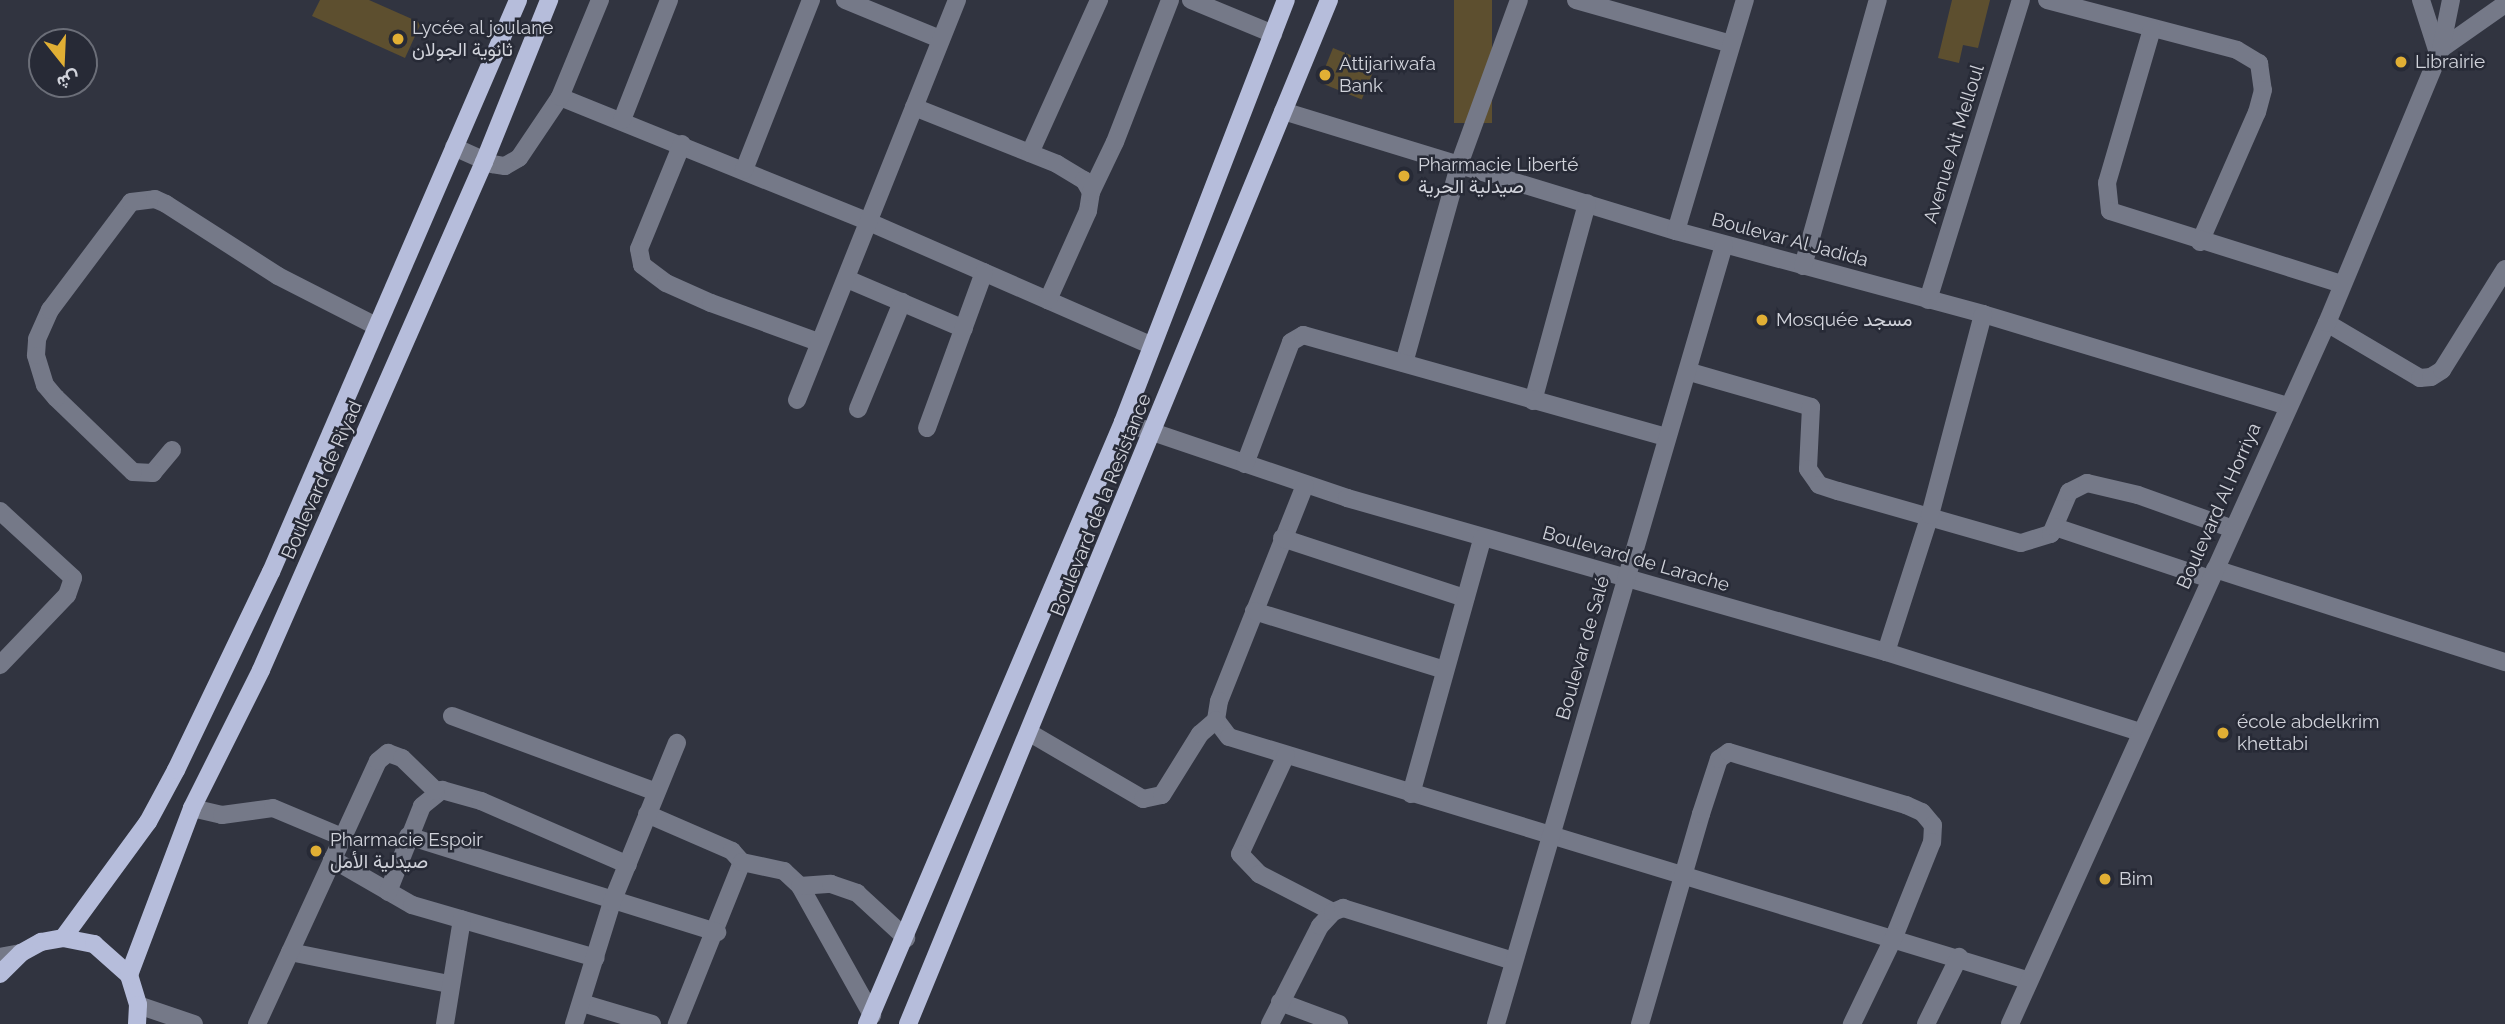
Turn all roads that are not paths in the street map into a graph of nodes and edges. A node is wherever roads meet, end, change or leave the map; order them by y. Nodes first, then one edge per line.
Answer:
1 (518, 0) edge
2 (549, 0) edge
3 (600, 0) edge
4 (668, 0) edge
5 (811, 0) edge
6 (845, 0) edge
7 (957, 0) edge
8 (1099, 0) edge
9 (1170, 0) edge
10 (1191, 0) edge
11 (1286, 0) edge
12 (1329, 0) edge
13 (1519, 0) edge
14 (1576, 0) edge
15 (1745, 0) edge
16 (1878, 0) edge
17 (2021, 0) edge
18 (2047, 0) edge
19 (2421, 0) edge
20 (2451, 0) edge
21 (2505, 4) edge
22 (2152, 29) junction
23 (1273, 34) junction
24 (940, 39) junction
25 (1731, 44) junction
26 (2439, 52) junction
27 (560, 97) junction
28 (914, 107) junction
29 (1283, 111) junction
30 (622, 120) junction
31 (682, 144) junction
32 (454, 147) junction
33 (1030, 153) junction
34 (484, 162) junction
35 (1460, 162) junction
36 (744, 170) junction
37 (1091, 192) junction
38 (1587, 203) junction
39 (869, 222) junction
40 (1676, 231) junction
41 (2200, 242) junction
42 (1724, 245) junction
43 (1803, 266) junction
44 (2505, 269) edge
45 (984, 272) junction
46 (847, 279) junction
47 (2342, 284) junction
48 (1048, 300) junction
49 (1928, 300) junction
50 (902, 302) junction
51 (1983, 314) junction
52 (2327, 323) junction
53 (376, 326) junction
54 (964, 329) junction
55 (818, 342) junction
56 (1150, 345) junction
57 (1404, 363) junction
58 (1690, 372) junction
59 (797, 400) dead end
60 (1533, 401) junction
61 (2287, 407) junction
62 (858, 410) dead end
63 (1123, 422) junction
64 (928, 428) dead end
65 (1153, 432) junction
66 (1666, 437) junction
67 (172, 450) dead end
68 (1245, 464) junction
69 (1304, 485) junction
70 (0, 511) edge
71 (1930, 515) junction
72 (2055, 527) junction
73 (2233, 529) junction
74 (1282, 538) junction
75 (1482, 539) junction
76 (2212, 574) junction
77 (1625, 578) junction
78 (1465, 598) junction
79 (1254, 611) junction
80 (1886, 652) junction
81 (2505, 662) edge
82 (0, 665) edge
83 (1445, 670) junction
84 (452, 716) dead end
85 (1216, 720) junction
86 (2139, 732) junction
87 (1030, 733) junction
88 (677, 743) dead end
89 (1286, 755) junction
90 (436, 791) junction
91 (656, 792) junction
92 (1411, 794) junction
93 (192, 808) junction
94 (647, 814) junction
95 (1551, 835) junction
96 (408, 836) junction
97 (342, 837) junction
98 (332, 859) junction
99 (742, 862) junction
100 (628, 864) junction
101 (1682, 876) junction
102 (800, 886) junction
103 (388, 892) junction
104 (612, 902) junction
105 (1333, 912) junction
106 (462, 919) junction
107 (717, 932) junction
108 (1894, 937) junction
109 (63, 938) junction
110 (906, 938) junction
111 (290, 951) junction
112 (21, 953) junction
113 (0, 957) edge
114 (1959, 957) junction
115 (596, 958) junction
116 (1513, 961) junction
117 (0, 974) edge
118 (129, 975) junction
119 (2027, 980) junction
120 (449, 984) junction
121 (1280, 1002) junction
122 (582, 1003) junction
123 (138, 1005) junction
124 (869, 1019) edge
125 (137, 1024) edge
126 (194, 1024) edge
127 (257, 1024) edge
128 (445, 1024) edge
129 (574, 1024) edge
130 (652, 1024) edge
131 (677, 1024) edge
132 (908, 1024) edge
133 (1270, 1024) edge
134 (1339, 1024) edge
135 (1496, 1024) edge
136 (1640, 1024) edge
137 (1852, 1024) edge
138 (1926, 1024) edge
139 (2010, 1024) edge

1 - 32 main road, Boulevard de Riyad
2 - 34 main road, Boulevard de Riyad
3 - 27 street
4 - 30 street
5 - 36 street
6 - 24 street
7 - 24 street
8 - 33 street
9 - 37 street
10 - 23 street
11 - 23 main road, Boulevard de la Resistance
12 - 29 main road, Boulevard de la Resistance
13 - 35 street
14 - 25 street
15 - 25 street
16 - 43 street
17 - 49 street, Avenue Ait Melloul
18 - 22 street
19 - 26 street
20 - 26 street, Boulevard Al Horriya
21 - 26 street
22 - 41 street
22 - 41 street
23 - 56 main road, Boulevard de la Resistance
24 - 28 street
25 - 40 street
26 - 47 street, Boulevard Al Horriya
27 - 30 street
27 - 34 street
28 - 33 street
28 - 39 street
29 - 35 street, Boulevar Al Jadida
29 - 65 main road, Boulevard de la Resistance
30 - 31 street
31 - 36 street
31 - 55 street
32 - 34 street
32 - 53 main road, Boulevard de Riyad
33 - 37 street
34 - 93 main road, Boulevard de Riyad
35 - 38 street, Boulevar Al Jadida
35 - 57 street
36 - 39 street
37 - 48 street
38 - 40 street, Boulevar Al Jadida
38 - 60 street
39 - 45 street
39 - 46 street
40 - 42 street, Boulevar Al Jadida
41 - 47 street
42 - 43 street, Boulevar Al Jadida
42 - 58 street, Boulevar de Salé
43 - 49 street, Boulevar Al Jadida
44 - 52 street
45 - 48 street
45 - 54 street
46 - 50 street
46 - 55 street
47 - 52 street, Boulevard Al Horriya
48 - 56 street
49 - 51 street, Boulevar Al Jadida
50 - 54 street
50 - 62 street
51 - 61 street, Boulevar Al Jadida
51 - 71 street
52 - 61 street, Boulevard Al Horriya
53 - 67 street
53 - 109 main road, Boulevard de Riyad
54 - 64 street
55 - 59 street
56 - 63 main road, Boulevard de la Resistance
57 - 60 street
57 - 68 street
58 - 66 street, Boulevar de Salé
58 - 71 street
60 - 66 street
61 - 73 street, Boulevard Al Horriya
63 - 65 street, Boulevard de Larache
63 - 110 main road, Boulevard de la Resistance
65 - 68 street, Boulevard de Larache
65 - 87 main road, Boulevard de la Resistance
66 - 77 street, Boulevar de Salé
68 - 69 street, Boulevard de Larache
69 - 74 street
69 - 75 street, Boulevard de Larache
70 - 82 street
71 - 72 street
71 - 80 street
72 - 73 street
72 - 76 street
73 - 76 street, Boulevard Al Horriya
74 - 78 street
74 - 79 street
75 - 77 street, Boulevard de Larache
75 - 78 street
76 - 81 street
76 - 86 street, Boulevard Al Horriya
77 - 80 street, Boulevard de Larache
77 - 95 street, Boulevar de Salé
78 - 83 street
79 - 83 street
79 - 85 street
80 - 86 street, Boulevard de Larache
83 - 92 street
84 - 91 street
85 - 87 street
85 - 89 street
86 - 119 street, Boulevard Al Horriya
87 - 132 main road, Boulevard de la Resistance
88 - 91 street
89 - 92 street
89 - 105 street
90 - 96 street
90 - 97 street
90 - 100 street
91 - 94 street
92 - 95 street
93 - 97 street
93 - 118 main road, Boulevard de Riyad
94 - 99 street
94 - 100 street
95 - 101 street
95 - 116 street, Boulevar de Salé
96 - 103 street
96 - 104 street
97 - 98 street
98 - 103 street
98 - 111 street
99 - 102 street
99 - 107 street
100 - 104 street
101 - 108 street
101 - 108 street
101 - 136 street
102 - 110 street
102 - 124 street
103 - 106 street
104 - 107 street
104 - 115 street
105 - 116 street
105 - 121 street
106 - 115 street
106 - 120 street
107 - 131 street
108 - 114 street
108 - 137 street
109 - 112 main road
109 - 118 main road
110 - 124 main road, Boulevard de la Resistance
111 - 120 street
111 - 127 street
112 - 113 street
112 - 117 main road
114 - 119 street
114 - 138 street
115 - 122 street
116 - 135 street, Boulevar de Salé
118 - 123 main road
119 - 139 street, Boulevard Al Horriya
120 - 128 street
121 - 133 street
121 - 134 street
122 - 129 street
122 - 130 street
123 - 125 main road
123 - 126 street

